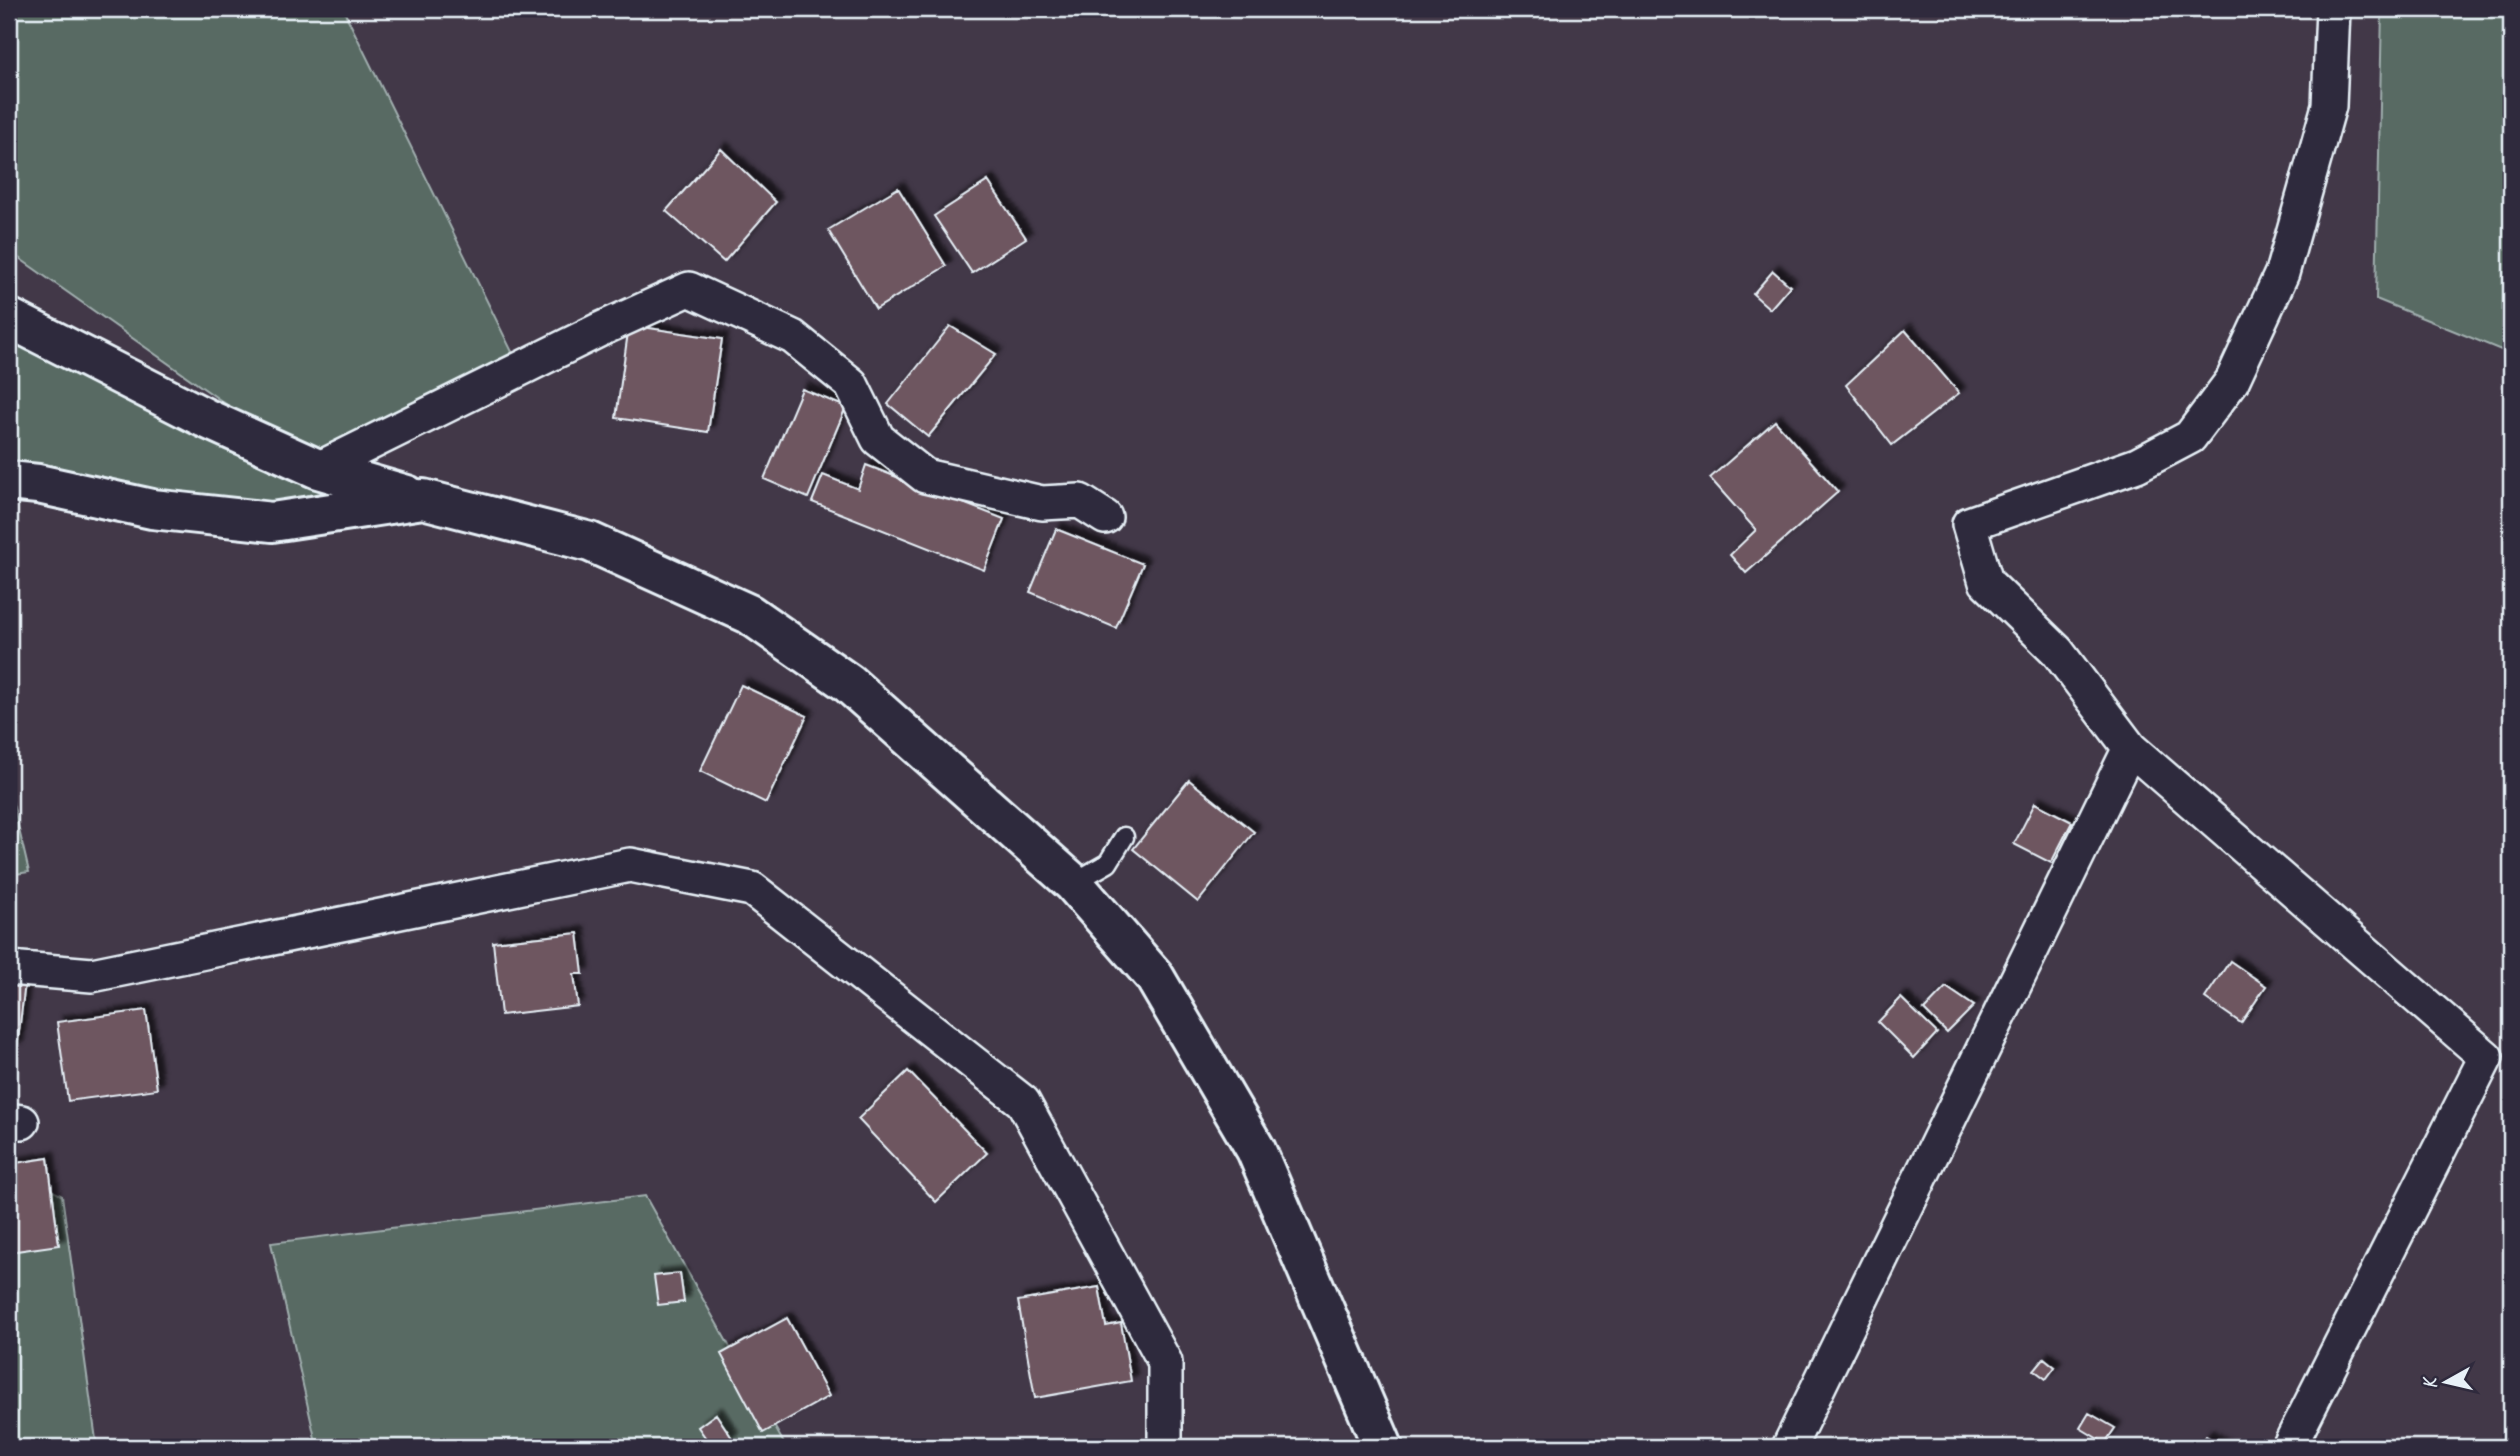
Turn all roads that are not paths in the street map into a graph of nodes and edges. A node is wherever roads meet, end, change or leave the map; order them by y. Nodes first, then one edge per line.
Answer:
1 (2333, 9) edge
2 (9, 318) edge
3 (318, 469) junction
4 (9, 481) edge
5 (423, 499) junction
6 (1105, 517) dead end
7 (2130, 748) junction
8 (1124, 837) dead end
9 (1073, 883) junction
10 (9, 968) edge
11 (1165, 1447) edge
12 (1383, 1447) edge
13 (1789, 1447) edge
14 (2289, 1447) edge

1 - 7 street
2 - 3 street
3 - 5 street
3 - 6 street
4 - 5 street
5 - 9 street
7 - 13 street
7 - 14 street
8 - 9 lane
9 - 12 street
10 - 11 street

